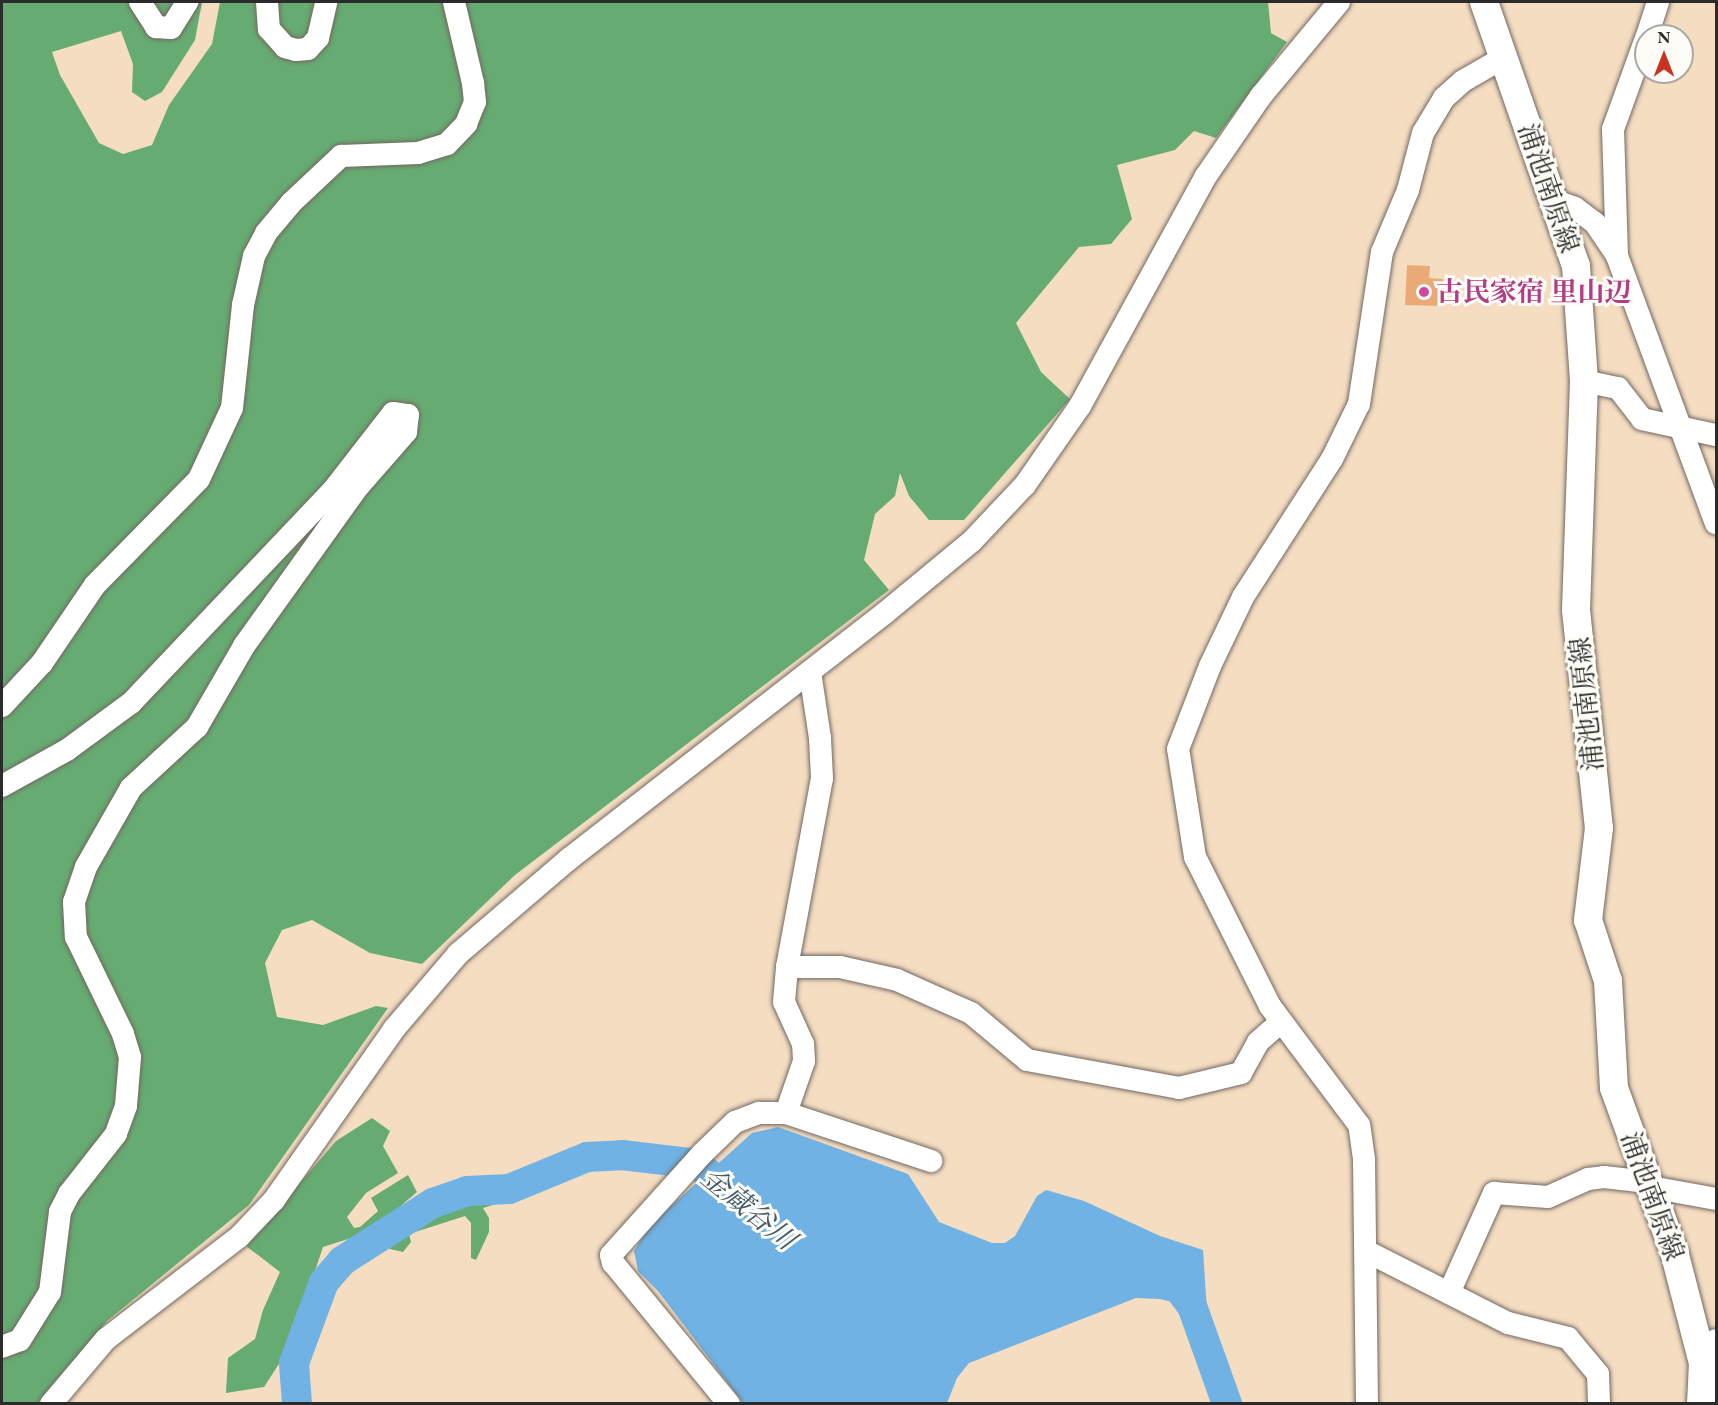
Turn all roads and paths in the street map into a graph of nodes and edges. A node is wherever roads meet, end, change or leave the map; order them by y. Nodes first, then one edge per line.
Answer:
1 (140, 2) edge
2 (187, 2) edge
3 (267, 2) edge
4 (326, 2) edge
5 (454, 2) edge
6 (1339, 2) edge
7 (1484, 2) edge
8 (1659, 2) edge
9 (1651, 24) edge
10 (1503, 58) junction
11 (1634, 69) edge
12 (1556, 201) junction
13 (1617, 256) junction
14 (1584, 381) junction
15 (1684, 429) junction
16 (1716, 435) edge
17 (1716, 523) edge
18 (810, 672) junction
19 (2, 706) edge
20 (2, 786) edge
21 (787, 967) junction
22 (1281, 1022) junction
23 (786, 1113) junction
24 (930, 1161) dead end
25 (1649, 1184) junction
26 (1716, 1199) edge
27 (1366, 1251) junction
28 (1449, 1293) junction
29 (2, 1347) edge
30 (1708, 1375) edge
31 (51, 1404) edge
32 (729, 1404) edge
33 (1367, 1404) edge
34 (1599, 1404) edge

1 - 2 street
3 - 4 street
5 - 19 street
6 - 18 street
7 - 10 main road, 浦池南原線
8 - 9 street
10 - 12 main road, 浦池南原線
10 - 22 street
11 - 13 street
12 - 13 street
12 - 14 main road, 浦池南原線
13 - 15 street
14 - 15 street
14 - 25 main road, 浦池南原線
15 - 16 street
15 - 17 street
18 - 21 street
18 - 31 street
20 - 29 street
21 - 22 street
21 - 23 street
22 - 27 street
23 - 24 street
23 - 32 street
25 - 26 street
25 - 28 street
25 - 30 main road, 浦池南原線
27 - 28 street
27 - 33 street
28 - 34 street

